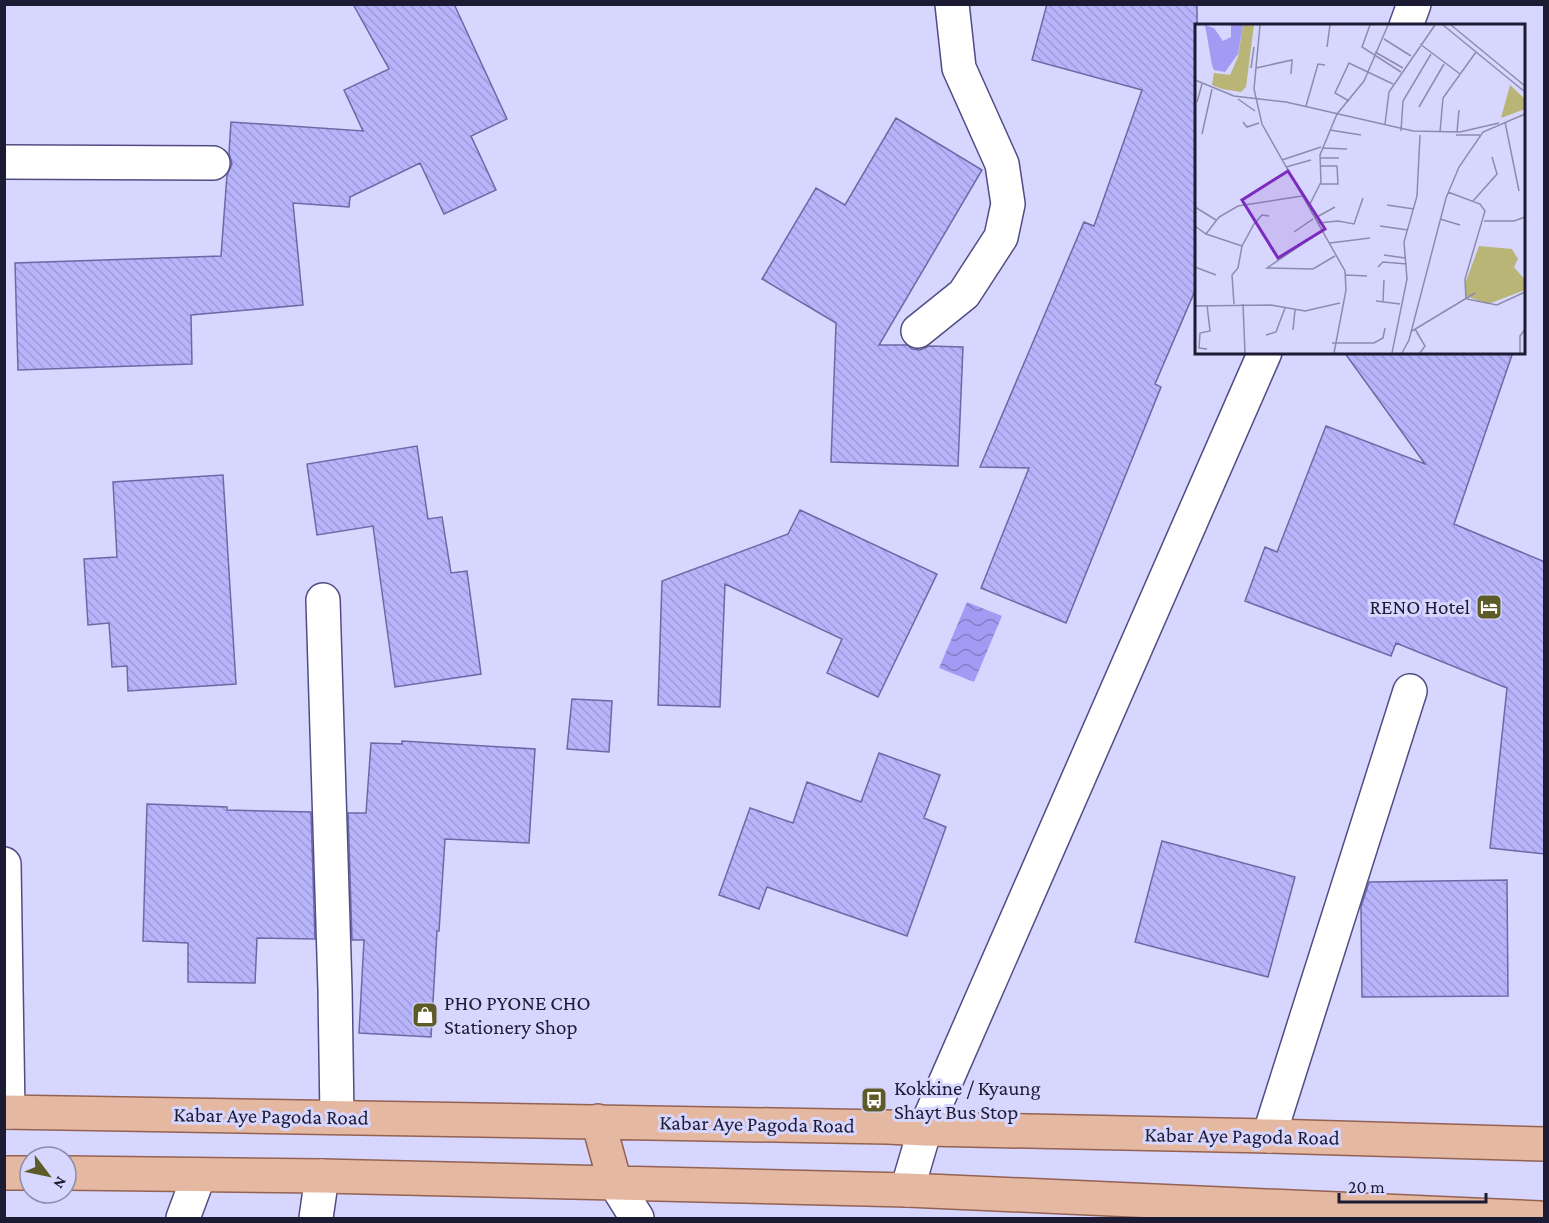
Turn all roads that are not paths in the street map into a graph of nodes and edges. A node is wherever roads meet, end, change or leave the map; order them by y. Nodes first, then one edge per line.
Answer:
1 (952, 4) edge
2 (1414, 4) edge
3 (1407, 24) edge
4 (4, 162) edge
5 (213, 163) dead end
6 (918, 331) dead end
7 (1263, 354) edge
8 (323, 600) dead end
9 (1410, 691) dead end
10 (4, 864) edge
11 (7, 1112) edge
12 (337, 1117) junction
13 (597, 1121) junction
14 (925, 1129) junction
15 (1269, 1136) junction
16 (1545, 1144) edge
17 (78, 1173) edge
18 (199, 1175) junction
19 (322, 1176) junction
20 (615, 1184) junction
21 (907, 1190) junction
22 (183, 1218) edge
23 (316, 1218) edge
24 (637, 1218) edge
25 (1540, 1218) edge

1 - 6 street
2 - 3 street
4 - 5 street
7 - 14 street
8 - 12 street
9 - 15 street
10 - 11 street
11 - 12 main road, Kabar Aye Pagoda Road
12 - 13 main road, Kabar Aye Pagoda Road
13 - 14 main road, Kabar Aye Pagoda Road
13 - 20 main road
14 - 15 main road, Kabar Aye Pagoda Road
14 - 21 street
15 - 16 main road, Kabar Aye Pagoda Road
17 - 18 main road
18 - 19 main road
18 - 22 street
19 - 20 main road
19 - 23 street
20 - 21 main road
20 - 24 street
21 - 25 main road

